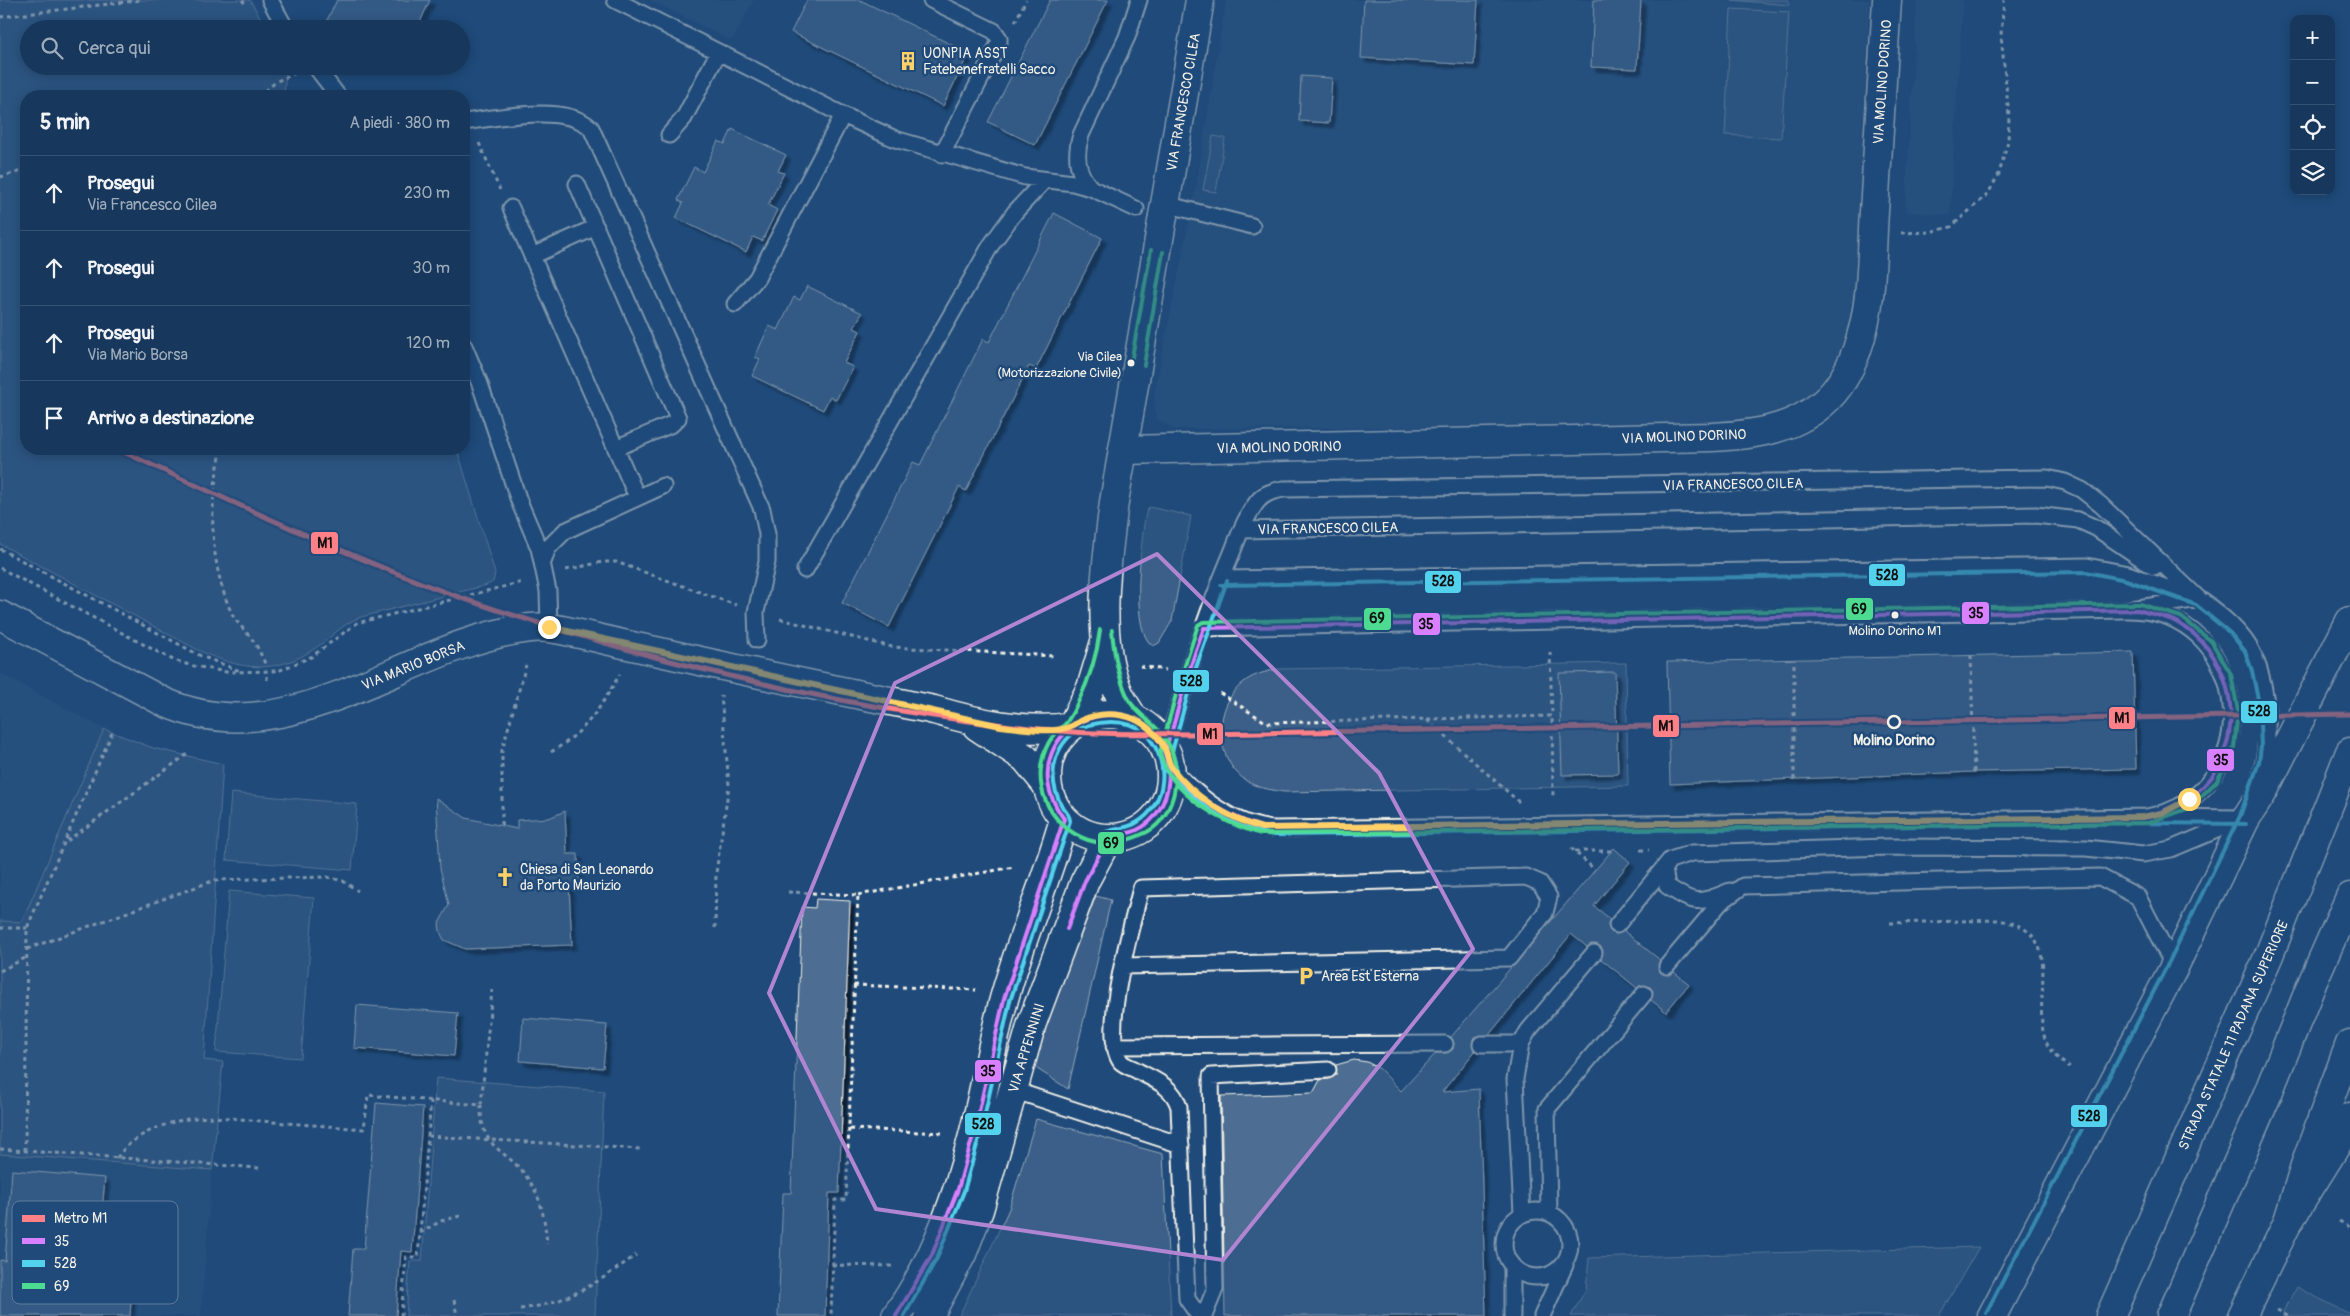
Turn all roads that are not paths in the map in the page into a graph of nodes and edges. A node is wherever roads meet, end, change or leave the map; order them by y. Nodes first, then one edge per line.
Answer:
1 (270, 0) edge
2 (615, 0) edge
3 (931, 0) edge
4 (1139, 0) edge
5 (1200, 0) edge
6 (1887, 0) edge
7 (281, 20) edge
8 (718, 52) junction
9 (322, 75) edge
10 (333, 90) edge
11 (843, 116) junction
12 (470, 122) edge
13 (670, 135) dead end
14 (942, 154) junction
15 (1044, 181) junction
16 (578, 184) dead end
17 (1091, 188) junction
18 (1165, 204) junction
19 (511, 208) road end
20 (1136, 209) dead end
21 (1252, 226) dead end
22 (596, 227) junction
23 (532, 256) junction
24 (735, 304) dead end
25 (470, 360) edge
26 (616, 448) junction
27 (1122, 450) junction
28 (663, 486) dead end
29 (638, 497) junction
30 (1242, 530) junction
31 (543, 562) junction
32 (805, 570) dead end
33 (1221, 579) junction
34 (2199, 599) junction
35 (2124, 610) junction
36 (0, 615) edge
37 (2350, 622) edge
38 (549, 627) junction
39 (1204, 628) junction
40 (1106, 638) junction
41 (757, 640) dead end
42 (962, 719) junction
43 (1134, 719) junction
44 (1071, 726) junction
45 (2350, 752) edge
46 (1168, 759) junction
47 (1047, 786) junction
48 (2142, 817) junction
49 (2246, 818) junction
50 (1064, 819) junction
51 (1108, 838) junction
52 (1664, 868) junction
53 (1743, 886) junction
54 (2350, 897) edge
55 (1617, 925) dead end
56 (1594, 953) dead end
57 (1122, 966) junction
58 (1667, 966) dead end
59 (2174, 967) junction
60 (1644, 994) dead end
61 (1445, 1044) dead end
62 (1481, 1044) dead end
63 (1521, 1044) junction
64 (2350, 1044) edge
65 (1114, 1046) junction
66 (1328, 1070) dead end
67 (1013, 1090) junction
68 (2350, 1117) edge
69 (1180, 1144) junction
70 (2344, 1147) edge
71 (1549, 1212) junction
72 (1522, 1214) junction
73 (2287, 1224) junction
74 (1567, 1260) junction
75 (1512, 1267) junction
76 (896, 1316) edge
77 (929, 1316) edge
78 (1199, 1316) edge
79 (1204, 1316) edge
80 (1512, 1316) edge
81 (1542, 1316) edge
82 (1992, 1316) edge
83 (2110, 1316) edge
84 (2171, 1316) edge
85 (2242, 1316) edge

1 - 7 lane
2 - 8 lane
3 - 14 lane
4 - 17 lane
5 - 18 main road, VIA FRANCESCO CILEA
6 - 27 main road, VIA MOLINO DORINO
8 - 11 lane
8 - 13 lane
9 - 10 lane
11 - 14 lane
11 - 24 lane
12 - 41 lane
14 - 15 lane
15 - 17 lane
15 - 32 lane
16 - 22 lane
17 - 20 lane
18 - 21 lane
18 - 27 main road, VIA FRANCESCO CILEA
19 - 23 lane
22 - 23 lane
22 - 26 lane
23 - 26 lane
25 - 31 lane
26 - 29 lane
27 - 40 main road, VIA FRANCESCO CILEA
28 - 29 lane
29 - 31 lane
30 - 33 lane, VIA FRANCESCO CILEA
30 - 34 lane, VIA FRANCESCO CILEA
30 - 34 lane, VIA FRANCESCO CILEA
31 - 38 lane
33 - 34 lane, VIA FRANCESCO CILEA
33 - 39 lane, VIA FRANCESCO CILEA
34 - 35 lane
34 - 49 lane, VIA FRANCESCO CILEA
35 - 39 lane
35 - 48 lane
36 - 38 main road, VIA MARIO BORSA
37 - 49 main road
38 - 42 main road, VIA MARIO BORSA
39 - 46 lane, VIA FRANCESCO CILEA
40 - 43 main road, VIA FRANCESCO CILEA
40 - 44 main road, VIA FRANCESCO CILEA
42 - 44 main road, VIA MARIO BORSA
42 - 47 main road, VIA MARIO BORSA
43 - 44 main road
43 - 46 main road
44 - 47 main road
45 - 83 main road, STRADA STATALE 11 PADANA SUPERIORE
46 - 48 lane
46 - 51 main road
47 - 50 main road
48 - 49 lane
49 - 52 lane
49 - 59 main road
50 - 51 main road
50 - 76 main road
51 - 67 main road, VIA APPENNINI
52 - 53 lane
52 - 55 lane
53 - 58 lane
53 - 59 lane
54 - 84 main road
56 - 63 lane
57 - 57 lane
57 - 65 lane
59 - 82 main road
60 - 71 lane
61 - 65 lane
62 - 63 lane
63 - 72 lane
64 - 73 main road
65 - 69 lane
66 - 79 lane
67 - 69 lane
67 - 77 main road, VIA APPENNINI
68 - 70 main road
69 - 78 lane
70 - 73 main road
71 - 72 lane
71 - 74 lane
72 - 75 lane
73 - 85 main road
74 - 75 lane
74 - 81 lane
75 - 80 lane

